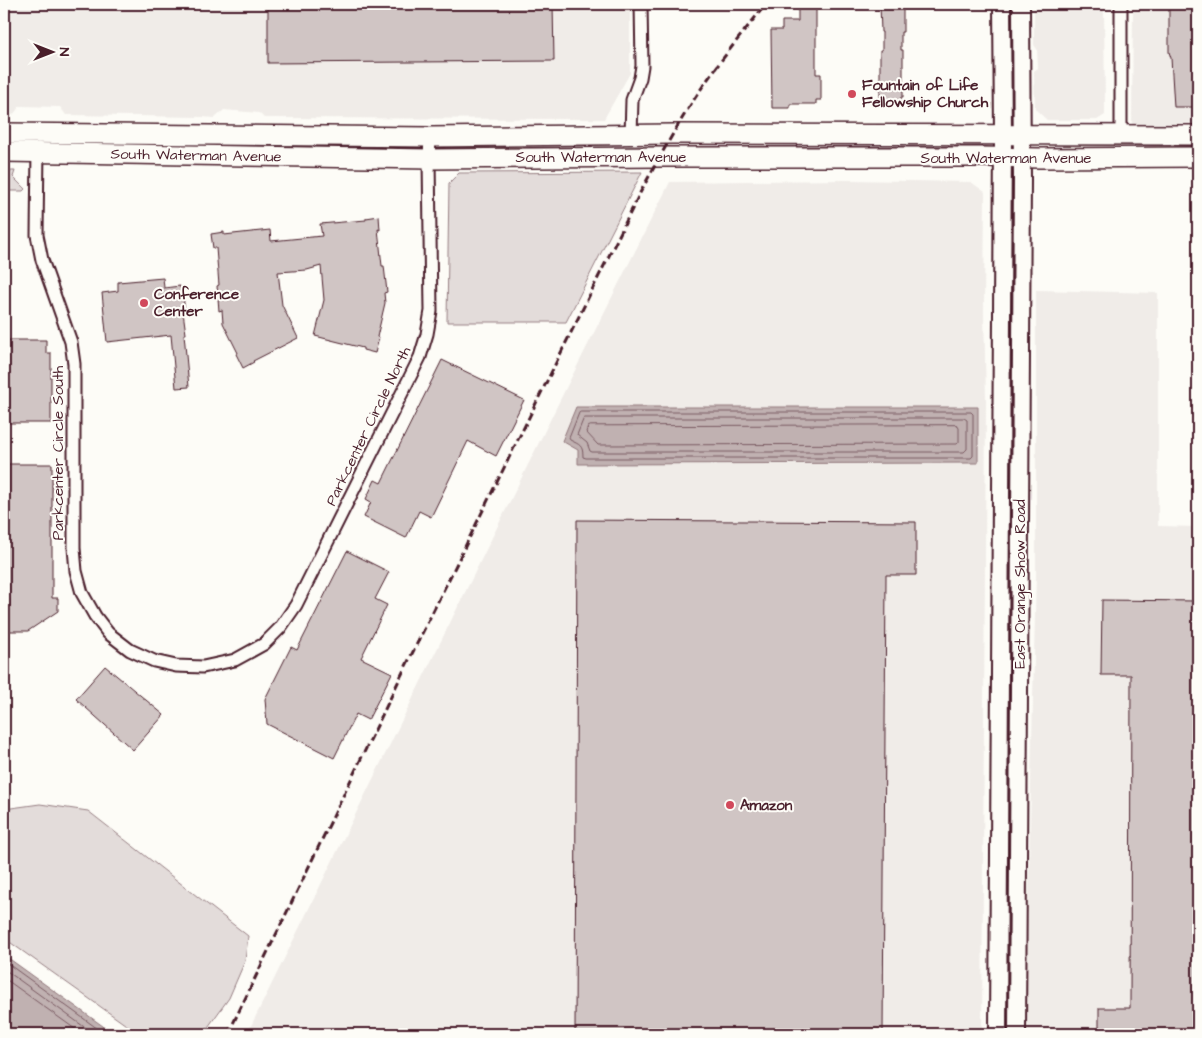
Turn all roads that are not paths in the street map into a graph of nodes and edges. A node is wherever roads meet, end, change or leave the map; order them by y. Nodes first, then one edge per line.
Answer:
1 (641, 4) edge
2 (1002, 4) edge
3 (1021, 4) edge
4 (1121, 4) edge
5 (4, 133) edge
6 (39, 134) junction
7 (1012, 134) junction
8 (631, 135) junction
9 (1121, 135) junction
10 (1198, 135) edge
11 (430, 137) junction
12 (4, 152) edge
13 (38, 153) junction
14 (1002, 157) junction
15 (1022, 158) junction
16 (1198, 158) edge
17 (429, 159) junction
18 (1001, 518) junction
19 (1020, 519) junction
20 (235, 660) joint
21 (998, 1034) edge
22 (1017, 1034) edge

1 - 8 street
2 - 7 main road
3 - 7 main road
4 - 9 street
5 - 6 main road, South Waterman Avenue
6 - 11 main road, South Waterman Avenue
6 - 13 street, Parkcenter Circle South
7 - 8 main road, South Waterman Avenue
7 - 9 main road, South Waterman Avenue
7 - 14 main road, East Orange Show Road
7 - 15 main road, East Orange Show Road
8 - 11 main road, South Waterman Avenue
9 - 10 main road, South Waterman Avenue
11 - 17 street, Parkcenter Circle North
12 - 13 main road, South Waterman Avenue
13 - 17 main road, South Waterman Avenue
13 - 20 street, Parkcenter Circle South
14 - 15 main road, South Waterman Avenue
14 - 17 main road, South Waterman Avenue
14 - 18 main road, East Orange Show Road
15 - 16 main road, South Waterman Avenue
15 - 19 main road, East Orange Show Road
17 - 20 street, Parkcenter Circle North
18 - 19 main road
18 - 21 main road, East Orange Show Road
19 - 22 main road, East Orange Show Road

